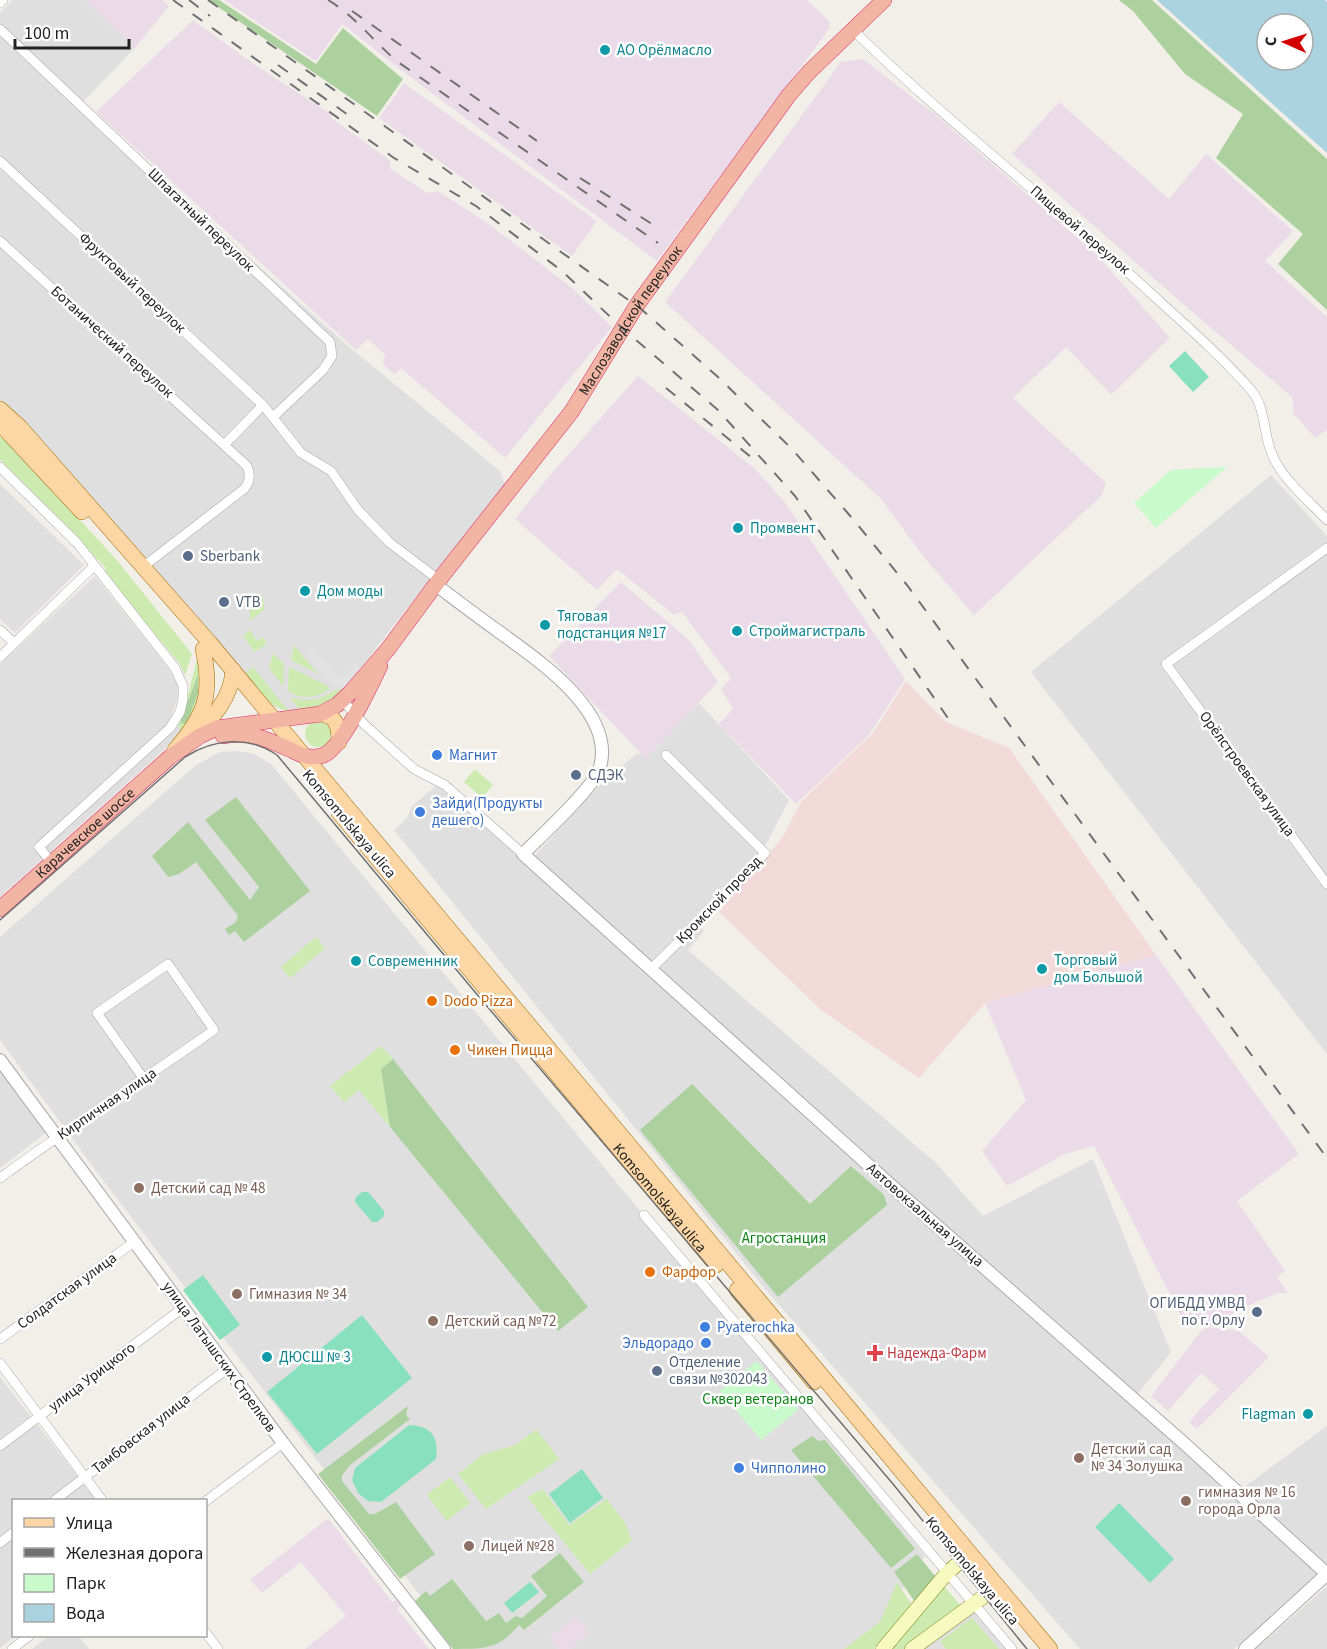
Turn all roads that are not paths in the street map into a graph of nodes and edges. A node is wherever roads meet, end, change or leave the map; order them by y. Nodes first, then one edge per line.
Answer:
1 (3, 0) edge
2 (884, 0) edge
3 (0, 3) edge
4 (0, 28) edge
5 (853, 30) junction
6 (0, 161) edge
7 (0, 241) edge
8 (263, 405) junction
9 (0, 409) edge
10 (273, 417) junction
11 (0, 424) edge
12 (225, 444) junction
13 (0, 467) edge
14 (1327, 520) edge
15 (1327, 548) edge
16 (94, 566) junction
17 (144, 566) junction
18 (437, 582) junction
19 (0, 630) edge
20 (14, 643) junction
21 (203, 649) junction
22 (388, 650) junction
23 (0, 657) edge
24 (232, 677) junction
25 (342, 700) junction
26 (355, 714) junction
27 (313, 715) junction
28 (268, 720) junction
29 (285, 740) junction
30 (335, 746) junction
31 (666, 755) dead end
32 (305, 756) junction
33 (170, 757) junction
34 (330, 785) junction
35 (523, 854) junction
36 (52, 863) junction
37 (1327, 884) edge
38 (0, 909) edge
39 (651, 969) junction
40 (0, 1060) edge
41 (144, 1079) junction
42 (57, 1137) junction
43 (0, 1178) edge
44 (644, 1215) dead end
45 (134, 1242) junction
46 (184, 1307) junction
47 (0, 1339) edge
48 (0, 1363) edge
49 (228, 1368) junction
50 (40, 1416) junction
51 (283, 1443) junction
52 (0, 1446) edge
53 (84, 1478) junction
54 (56, 1499) edge
55 (101, 1499) edge
56 (207, 1500) edge
57 (12, 1534) edge
58 (0, 1543) edge
59 (968, 1558) junction
60 (947, 1573) junction
61 (1327, 1574) edge
62 (990, 1592) junction
63 (974, 1603) junction
64 (207, 1634) edge
65 (27, 1637) edge
66 (12, 1649) edge
67 (218, 1649) edge
68 (444, 1649) edge
69 (883, 1649) edge
70 (912, 1649) edge
71 (1012, 1649) edge
72 (1037, 1649) edge
73 (1050, 1649) edge
74 (1245, 1649) edge

1 - 3 street
2 - 5 highway, Маслозаводской переулок
4 - 10 street, Шпагатный переулок
5 - 14 street, Пищевой переулок
5 - 18 highway, Маслозаводской переулок
6 - 8 street, Фруктовый переулок
7 - 12 street, Ботанический переулок
8 - 10 street, Фруктовый переулок
8 - 12 street
9 - 17 main road, Komsomolskaya ulica
10 - 18 street, Фруктовый переулок
11 - 21 main road, Komsomolskaya ulica
12 - 17 street, Ботанический переулок
13 - 16 street
15 - 37 street, Орёлстроевская улица
16 - 20 street
16 - 36 street
17 - 24 main road, Komsomolskaya ulica
18 - 22 highway, Маслозаводской переулок
18 - 35 street
19 - 20 street
20 - 23 street
21 - 24 main road, Komsomolskaya ulica
21 - 33 main road
22 - 25 highway, Маслозаводской переулок
22 - 26 highway, Маслозаводской переулок
24 - 28 main road, Komsomolskaya ulica
24 - 33 main road
25 - 26 street, Автовокзальная улица
25 - 27 highway, Маслозаводской переулок
26 - 30 highway, Маслозаводской переулок
26 - 35 street, Автовокзальная улица
27 - 28 highway
27 - 29 main road
27 - 30 main road
28 - 29 main road, Komsomolskaya ulica
28 - 33 highway
29 - 32 highway, Komsomolskaya ulica
29 - 33 highway
29 - 59 main road, Komsomolskaya ulica
30 - 32 highway
30 - 34 main road
31 - 39 street, Кромской проезд
32 - 34 main road, Komsomolskaya ulica
33 - 36 highway, Карачевское шоссе
34 - 59 main road, Komsomolskaya ulica
35 - 39 street, Автовокзальная улица
36 - 38 highway, Карачевское шоссе
39 - 61 street, Автовокзальная улица
40 - 42 street, улица Латышских Стрелков
41 - 41 street, Кирпичная улица
41 - 42 street, Кирпичная улица
42 - 43 street, Кирпичная улица
42 - 45 street, улица Латышских Стрелков
44 - 60 street
45 - 46 street, улица Латышских Стрелков
45 - 47 street, Солдатская улица
46 - 49 street, улица Латышских Стрелков
46 - 50 street, улица Урицкого
48 - 50 street
49 - 51 street, улица Латышских Стрелков
49 - 53 street, Тамбовская улица
50 - 52 street, улица Урицкого
50 - 53 street
51 - 56 street
51 - 68 street, улица Латышских Стрелков
53 - 54 street, Тамбовская улица
53 - 55 street
57 - 58 street
59 - 60 main road
59 - 62 main road, Komsomolskaya ulica
59 - 73 main road, Komsomolskaya ulica
60 - 63 street
60 - 69 main road
61 - 74 street
62 - 63 main road
62 - 72 main road, Komsomolskaya ulica
63 - 70 main road
63 - 71 street
64 - 67 street
65 - 66 street

